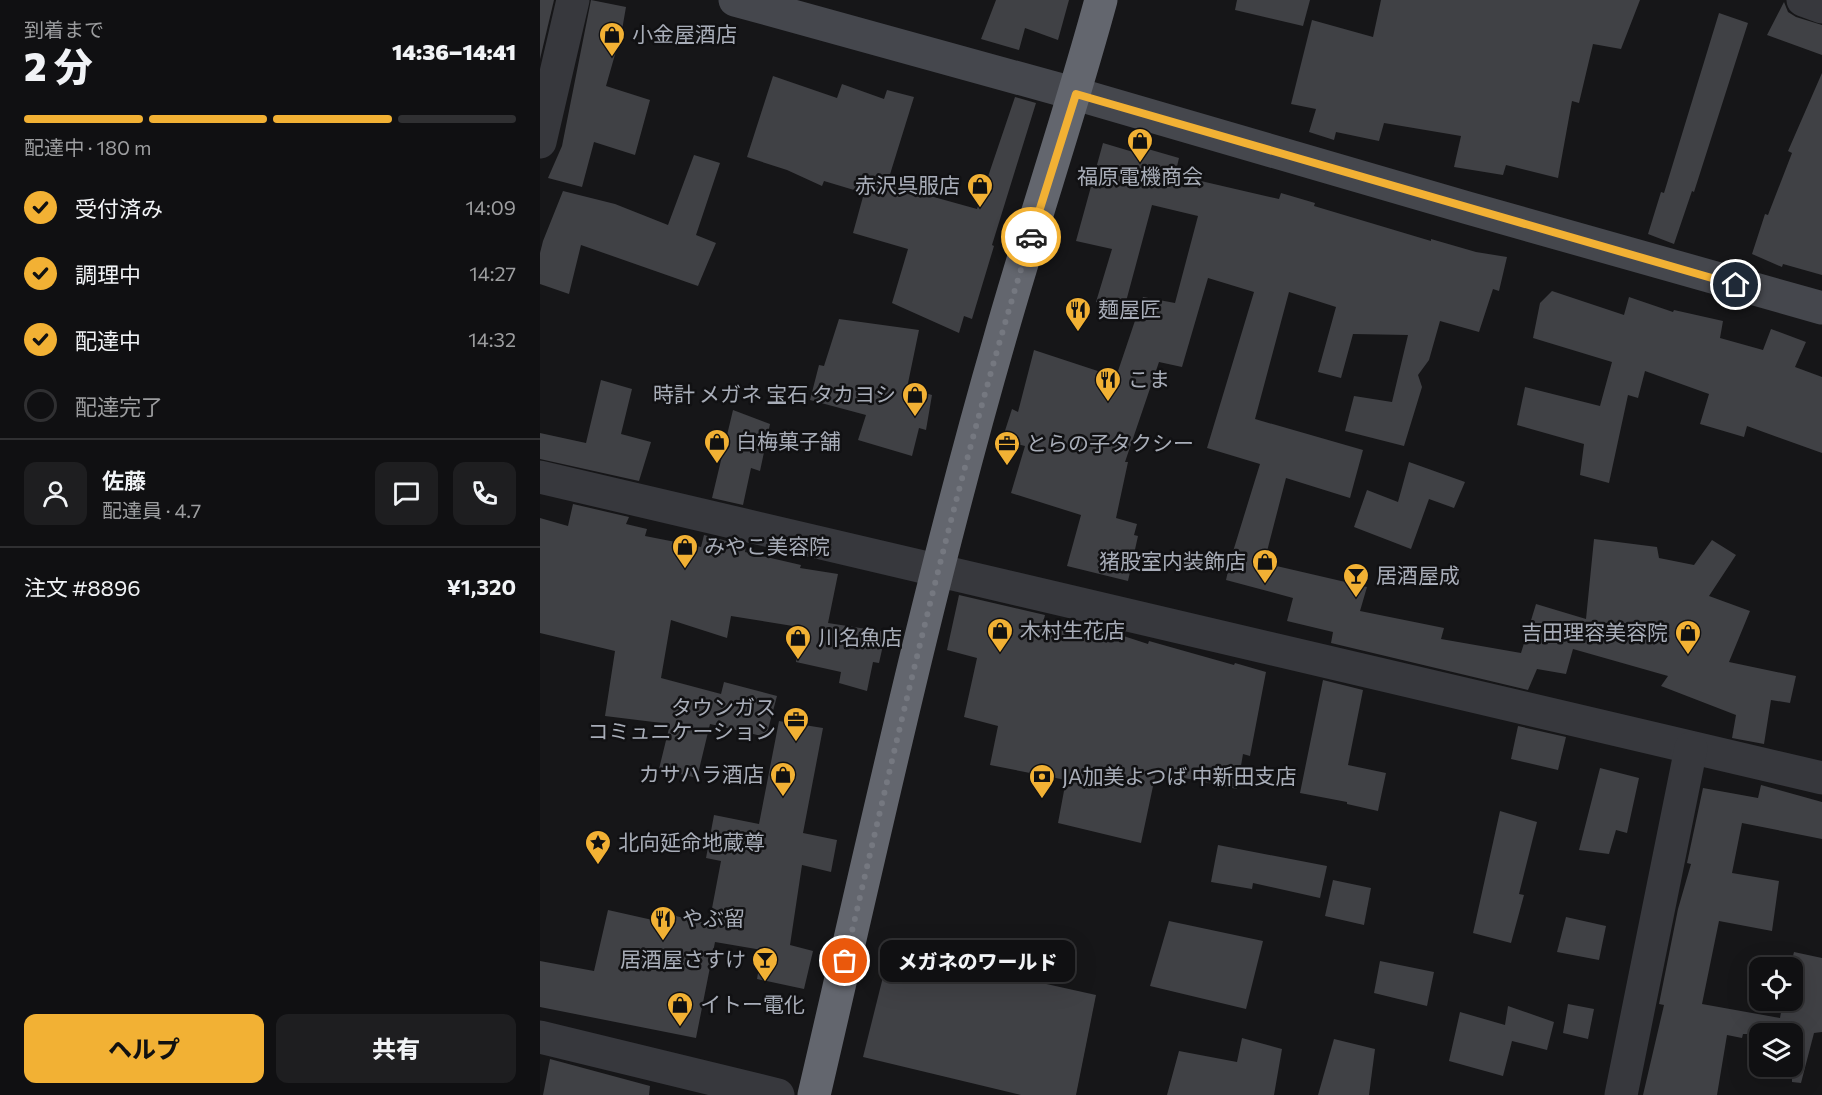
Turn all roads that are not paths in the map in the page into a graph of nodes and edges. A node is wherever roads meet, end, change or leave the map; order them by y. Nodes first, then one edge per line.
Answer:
1 (573, 0) edge
2 (735, 0) edge
3 (1101, 0) edge
4 (1803, 0) edge
5 (1822, 7) edge
6 (1076, 94) junction
7 (540, 142) edge
8 (1822, 308) edge
9 (540, 477) edge
10 (937, 571) junction
11 (1691, 748) junction
12 (1822, 778) edge
13 (540, 1037) edge
14 (778, 1095) edge
15 (814, 1095) edge
16 (1621, 1095) edge

1 - 7 street
2 - 6 street
3 - 6 highway
4 - 5 street
6 - 8 street
6 - 10 highway
9 - 10 street
10 - 11 street
10 - 15 highway
11 - 12 street
11 - 16 street
13 - 14 street

